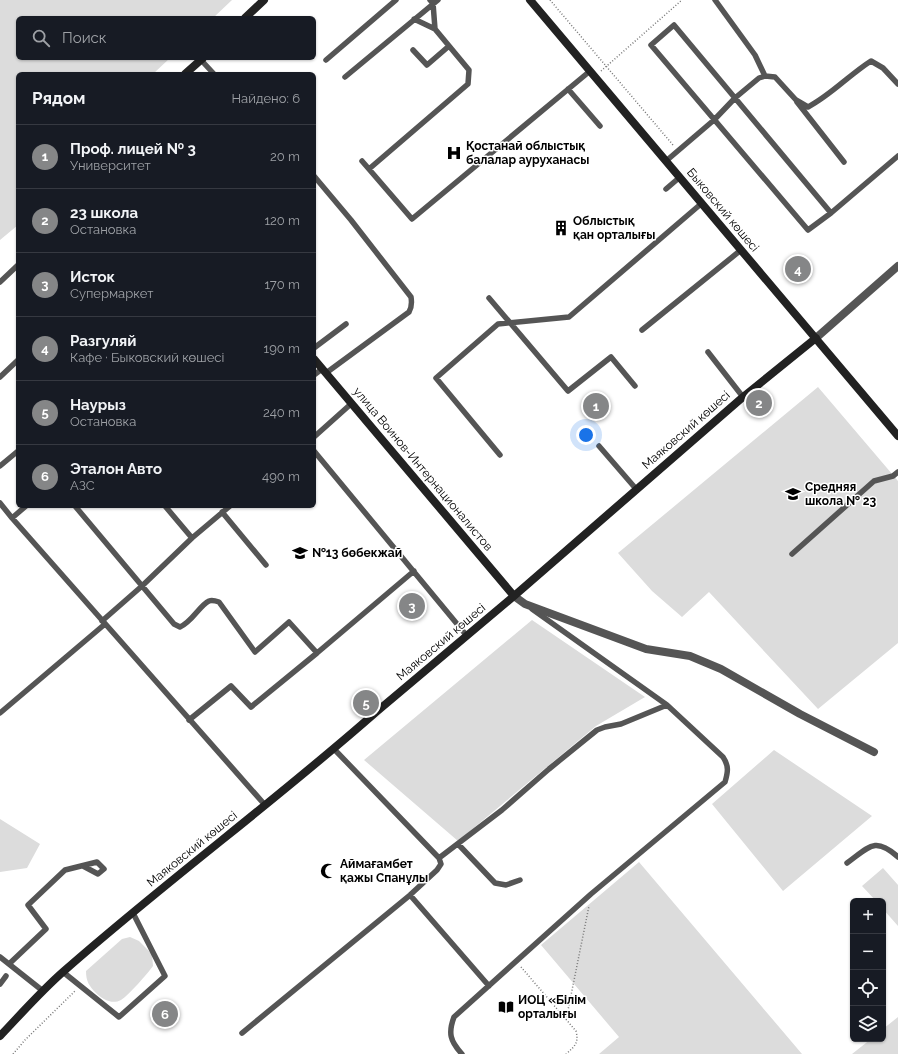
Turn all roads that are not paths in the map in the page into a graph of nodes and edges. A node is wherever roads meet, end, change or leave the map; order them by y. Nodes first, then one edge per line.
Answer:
1 (264, 0) edge
2 (396, 0) edge
3 (530, 0) edge
4 (715, 0) edge
5 (434, 1) edge
6 (247, 16) edge
7 (414, 19) junction
8 (435, 29) junction
9 (449, 46) junction
10 (413, 50) dead end
11 (201, 60) edge
12 (203, 60) edge
13 (326, 60) dead end
14 (187, 72) edge
15 (212, 72) edge
16 (592, 74) junction
17 (765, 76) junction
18 (345, 77) dead end
19 (898, 84) edge
20 (568, 89) junction
21 (735, 98) junction
22 (796, 100) junction
23 (714, 120) junction
24 (600, 126) dead end
25 (898, 156) edge
26 (362, 161) dead end
27 (666, 161) junction
28 (844, 162) dead end
29 (369, 169) junction
30 (680, 177) junction
31 (316, 178) edge
32 (666, 189) dead end
33 (702, 203) junction
34 (831, 213) junction
35 (741, 250) junction
36 (898, 266) edge
37 (16, 267) edge
38 (0, 282) edge
39 (489, 298) dead end
40 (510, 323) junction
41 (346, 324) dead end
42 (642, 330) dead end
43 (816, 338) junction
44 (316, 346) edge
45 (708, 352) dead end
46 (316, 361) edge
47 (16, 362) edge
48 (324, 371) junction
49 (316, 374) edge
50 (0, 377) edge
51 (635, 386) dead end
52 (743, 396) junction
53 (352, 403) junction
54 (316, 435) edge
55 (898, 436) edge
56 (599, 446) dead end
57 (316, 453) edge
58 (16, 454) edge
59 (500, 455) dead end
60 (0, 466) edge
61 (898, 472) edge
62 (637, 490) junction
63 (0, 503) edge
64 (24, 508) edge
65 (77, 508) edge
66 (168, 508) edge
67 (227, 508) edge
68 (222, 512) junction
69 (12, 518) junction
70 (192, 538) junction
71 (792, 554) dead end
72 (266, 564) dead end
73 (414, 571) junction
74 (142, 586) junction
75 (514, 596) junction
76 (525, 604) junction
77 (103, 622) junction
78 (467, 636) junction
79 (317, 653) junction
80 (667, 705) junction
81 (0, 713) edge
82 (189, 720) junction
83 (334, 749) junction
84 (874, 752) dead end
85 (265, 805) junction
86 (458, 844) junction
87 (898, 857) edge
88 (439, 858) junction
89 (847, 863) dead end
90 (83, 866) dead end
91 (520, 880) dead end
92 (410, 895) junction
93 (133, 913) junction
94 (0, 957) edge
95 (9, 964) junction
96 (63, 972) junction
97 (6, 976) dead end
98 (0, 984) edge
99 (489, 986) junction
100 (44, 991) junction
101 (242, 1032) dead end
102 (0, 1036) edge
103 (462, 1054) edge

1 - 6 main road
2 - 13 lane
3 - 16 main road, Быковский көшесі
4 - 17 lane
5 - 7 lane
5 - 8 lane
7 - 8 lane
7 - 18 lane
8 - 9 lane
9 - 10 lane
9 - 29 lane
11 - 14 main road
12 - 15 lane
16 - 20 lane
16 - 27 main road, Быковский көшесі
17 - 21 lane
17 - 22 lane
19 - 22 lane
20 - 24 lane
20 - 29 lane
21 - 23 lane
21 - 23 lane
21 - 34 lane
22 - 28 lane
23 - 27 lane
23 - 34 lane
25 - 34 lane
26 - 29 lane
27 - 30 main road, Быковский көшесі
30 - 32 lane
30 - 33 main road, Быковский көшесі
31 - 48 lane
33 - 35 main road, Быковский көшесі
33 - 40 lane
35 - 42 lane
35 - 43 main road, Быковский көшесі
36 - 43 street, Маяковский көшесі
37 - 38 lane
39 - 40 lane
40 - 51 lane
40 - 59 lane
41 - 44 lane
43 - 52 main road, Маяковский көшесі
43 - 55 main road, Быковский көшесі
45 - 52 lane
46 - 48 main road, улица Воинов-Интернационалистов
47 - 50 lane
48 - 49 lane
48 - 53 main road, улица Воинов-Интернационалистов
52 - 62 main road, Маяковский көшесі
53 - 54 lane
53 - 75 main road, улица Воинов-Интернационалистов
56 - 62 lane
57 - 73 lane
58 - 60 lane
61 - 71 lane
62 - 75 main road, Маяковский көшесі
63 - 69 lane
64 - 69 lane
65 - 74 lane
66 - 70 lane
67 - 68 lane
68 - 70 lane
68 - 72 lane
69 - 77 lane
70 - 74 lane
73 - 78 lane
73 - 79 lane
74 - 77 lane
74 - 79 lane
75 - 76 street
75 - 78 main road, Маяковский көшесі
76 - 80 lane
76 - 84 street
77 - 81 lane
77 - 82 lane
78 - 83 main road, Маяковский көшесі
79 - 82 lane
80 - 86 lane
80 - 99 lane
82 - 85 lane
83 - 85 main road, Маяковский көшесі
83 - 88 lane
85 - 93 main road, Маяковский көшесі
86 - 88 lane
86 - 91 lane
87 - 89 lane
88 - 92 lane
90 - 95 lane
92 - 99 lane
92 - 101 lane
93 - 96 main road, Маяковский көшесі
93 - 96 lane
94 - 95 lane
95 - 100 lane
96 - 100 main road, Маяковский көшесі
97 - 98 lane
99 - 103 lane
100 - 102 main road, Маяковский көшесі

